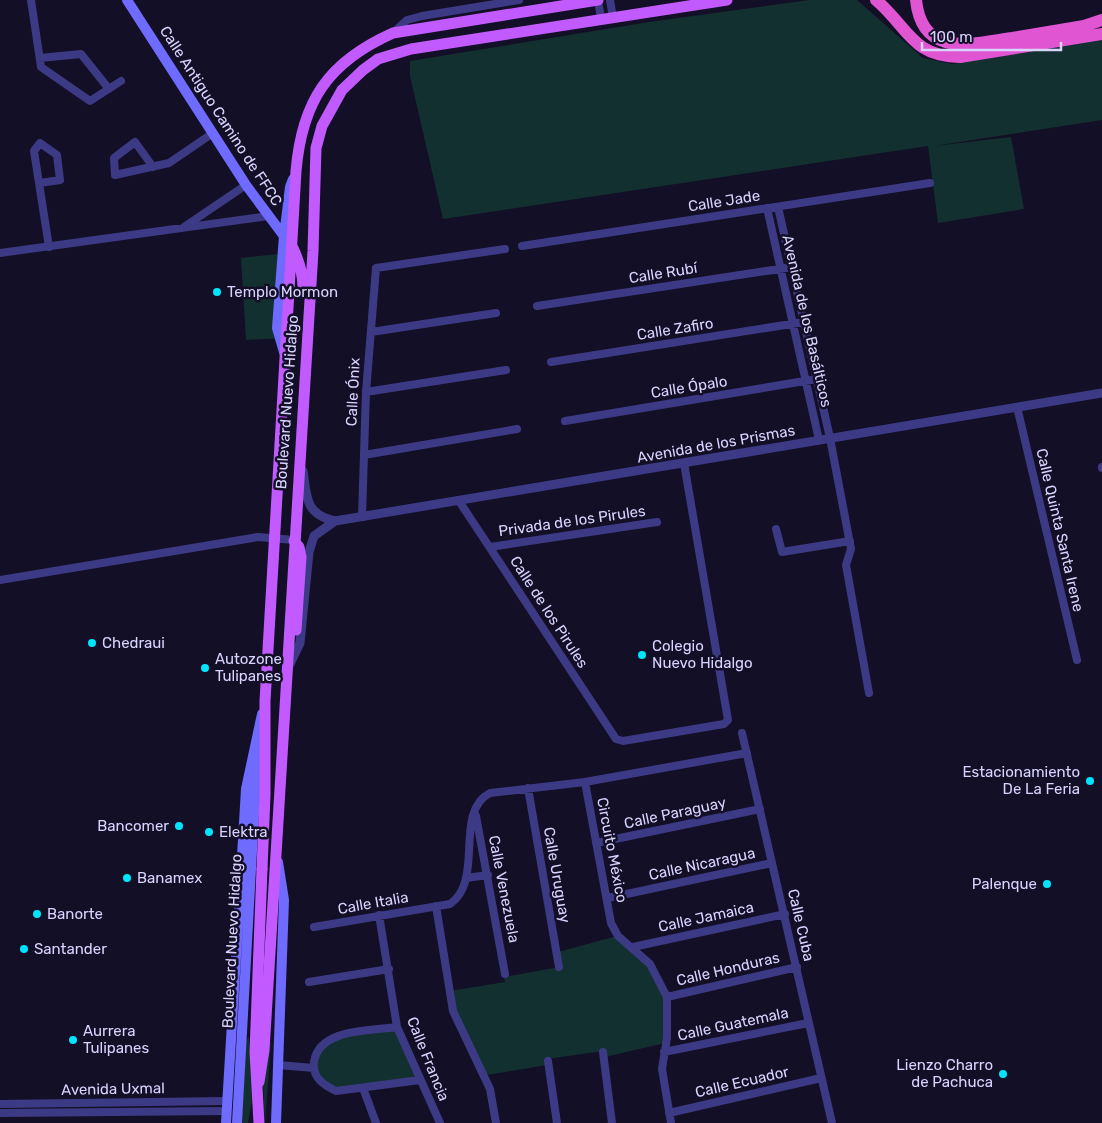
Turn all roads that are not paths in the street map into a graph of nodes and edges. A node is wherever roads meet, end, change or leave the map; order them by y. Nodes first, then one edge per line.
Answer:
1 (31, 0) edge
2 (128, 0) edge
3 (519, 0) edge
4 (598, 0) edge
5 (610, 0) edge
6 (727, 0) edge
7 (876, 0) edge
8 (916, 0) edge
9 (613, 18) junction
10 (601, 20) junction
11 (1102, 20) edge
12 (393, 33) junction
13 (1102, 34) edge
14 (40, 58) junction
15 (121, 81) dead end
16 (109, 89) junction
17 (213, 133) junction
18 (154, 167) junction
19 (296, 171) junction
20 (40, 183) junction
21 (930, 183) dead end
22 (246, 185) junction
23 (778, 207) junction
24 (767, 208) junction
25 (210, 210) junction
26 (287, 212) junction
27 (269, 216) junction
28 (218, 224) junction
29 (180, 230) junction
30 (284, 236) junction
31 (49, 246) junction
32 (522, 246) dead end
33 (292, 247) junction
34 (505, 249) dead end
35 (0, 253) edge
36 (283, 258) junction
37 (792, 267) junction
38 (781, 269) junction
39 (537, 306) dead end
40 (496, 313) dead end
41 (804, 322) junction
42 (793, 324) junction
43 (371, 332) junction
44 (306, 340) junction
45 (286, 359) junction
46 (551, 362) dead end
47 (506, 370) dead end
48 (817, 379) junction
49 (806, 381) junction
50 (366, 392) junction
51 (1102, 393) edge
52 (1016, 407) junction
53 (565, 421) dead end
54 (516, 429) dead end
55 (830, 438) junction
56 (819, 440) junction
57 (299, 449) junction
58 (364, 455) junction
59 (684, 463) junction
60 (459, 501) junction
61 (362, 517) junction
62 (335, 521) junction
63 (657, 522) dead end
64 (776, 528) dead end
65 (274, 538) junction
66 (294, 540) junction
67 (850, 541) junction
68 (490, 547) junction
69 (0, 580) edge
70 (1076, 660) dead end
71 (286, 671) junction
72 (869, 693) dead end
73 (265, 701) junction
74 (742, 733) dead end
75 (747, 754) junction
76 (585, 782) junction
77 (528, 788) junction
78 (474, 808) junction
79 (760, 809) junction
80 (596, 843) junction
81 (277, 853) junction
82 (772, 863) junction
83 (488, 876) junction
84 (466, 878) junction
85 (608, 898) junction
86 (436, 906) junction
87 (785, 914) junction
88 (378, 915) junction
89 (314, 927) dead end
90 (633, 948) junction
91 (559, 967) dead end
92 (796, 967) junction
93 (389, 969) junction
94 (506, 974) dead end
95 (309, 982) dead end
96 (666, 998) junction
97 (808, 1023) junction
98 (397, 1027) junction
99 (603, 1052) dead end
100 (664, 1052) junction
101 (548, 1060) dead end
102 (278, 1064) junction
103 (314, 1068) junction
104 (821, 1078) junction
105 (420, 1080) junction
106 (363, 1088) junction
107 (0, 1104) edge
108 (227, 1106) junction
109 (669, 1112) junction
110 (0, 1113) edge
111 (226, 1123) edge
112 (237, 1123) edge
113 (253, 1123) edge
114 (259, 1123) edge
115 (276, 1123) edge
116 (376, 1123) edge
117 (440, 1123) edge
118 (496, 1123) edge
119 (557, 1123) edge
120 (612, 1123) edge
121 (671, 1123) edge
122 (832, 1123) edge

1 - 14 street
2 - 17 main road, Calle Antiguo Camino de FFCC
3 - 12 street
4 - 10 street
4 - 12 main road, Boulevard Nuevo Hidalgo
5 - 9 street
6 - 9 main road, Boulevard Nuevo Hidalgo
7 - 13 highway
8 - 11 highway
9 - 10 main road, Boulevard Nuevo Hidalgo
10 - 44 main road, Boulevard Nuevo Hidalgo
12 - 19 main road, Boulevard Nuevo Hidalgo
14 - 16 street
14 - 16 street
15 - 16 street
17 - 18 street
17 - 22 main road, Calle Antiguo Camino de FFCC
18 - 18 street
19 - 26 main road
19 - 33 main road, Boulevard Nuevo Hidalgo
20 - 20 street
20 - 31 street
21 - 23 street, Calle Jade
22 - 25 street
22 - 27 main road, Calle Antiguo Camino de FFCC
23 - 24 street, Calle Jade
23 - 37 street, Avenida de los Basálticos
24 - 32 street, Calle Jade
24 - 38 street, Avenida de los Basálticos
25 - 28 street
25 - 29 street
26 - 27 main road
26 - 30 main road
27 - 28 street
27 - 30 main road, Calle Antiguo Camino de FFCC
27 - 36 main road
28 - 29 street
29 - 31 street
30 - 33 main road, Calle Antiguo Camino de FFCC
30 - 36 main road
31 - 35 street
33 - 44 main road
33 - 45 main road, Boulevard Nuevo Hidalgo
34 - 43 street, Calle Ónix
36 - 45 main road
37 - 38 street, Calle Rubí
37 - 41 street, Avenida de los Basálticos
38 - 39 street, Calle Rubí
38 - 42 street, Avenida de los Basálticos
40 - 43 street
41 - 42 street, Calle Zafiro
41 - 48 street, Avenida de los Basálticos
42 - 46 street, Calle Zafiro
42 - 49 street, Avenida de los Basálticos
43 - 50 street, Calle Ónix
44 - 57 main road, Boulevard Nuevo Hidalgo
45 - 65 main road, Boulevard Nuevo Hidalgo
47 - 50 street
48 - 49 street, Calle Ópalo
48 - 55 street, Avenida de los Basálticos
49 - 53 street, Calle Ópalo
49 - 56 street, Avenida de los Basálticos
50 - 58 street, Calle Ónix
51 - 52 street, Avenida de los Prismas
52 - 55 street, Avenida de los Prismas
52 - 70 street, Calle Quinta Santa Irene
54 - 58 street
55 - 56 street, Avenida de los Prismas
55 - 67 street, Avenida de los Basálticos
56 - 59 street, Avenida de los Prismas
57 - 62 street
57 - 66 main road, Boulevard Nuevo Hidalgo
58 - 61 street, Calle Ónix
59 - 60 street, Avenida de los Prismas
59 - 68 street, Calle de los Pirules
60 - 61 street, Avenida de los Prismas
60 - 68 street, Calle de los Pirules
61 - 62 street, Avenida de los Prismas
62 - 71 street, Avenida de los Prismas
63 - 68 street, Privada de los Pirules
64 - 67 street
65 - 66 street
65 - 69 street
65 - 73 main road, Boulevard Nuevo Hidalgo
66 - 71 main road, Boulevard Nuevo Hidalgo
67 - 72 street
71 - 81 main road
73 - 108 main road
73 - 112 main road, Boulevard Nuevo Hidalgo
73 - 114 main road, Boulevard Nuevo Hidalgo, bridge
74 - 75 street, Calle Cuba
75 - 76 street
75 - 79 street, Calle Cuba
76 - 77 street, Circuito México
76 - 80 street, Circuito México
77 - 78 street, Circuito México
77 - 91 street, Calle Uruguay
78 - 83 street, Calle Venezuela
78 - 84 street
79 - 80 street, Calle Paraguay
79 - 82 street, Calle Cuba
80 - 85 street, Circuito México
81 - 102 main road
81 - 113 main road
82 - 85 street, Calle Nicaragua
82 - 87 street, Calle Cuba
83 - 84 street
83 - 94 street, Calle Venezuela
84 - 86 street
85 - 90 street, Circuito México
86 - 88 street, Calle Italia
86 - 118 street
87 - 90 street, Calle Jamaica
87 - 92 street, Calle Cuba
88 - 89 street, Calle Italia
88 - 93 street, Calle Francia
90 - 96 street, Circuito México
92 - 96 street, Calle Honduras
92 - 97 street, Calle Cuba
93 - 95 street
93 - 98 street, Calle Francia
96 - 100 street, Circuito México
97 - 100 street, Calle Guatemala
97 - 104 street, Calle Cuba
98 - 103 street
98 - 105 street, Calle Francia
99 - 120 street
100 - 109 street, Circuito México
101 - 119 street
102 - 103 street
102 - 115 main road
103 - 106 street
104 - 109 street, Calle Ecuador
104 - 122 street, Calle Cuba
105 - 106 street
105 - 117 street, Calle Francia
106 - 116 street
107 - 108 street, Avenida Uxmal
108 - 110 street, Avenida Uxmal
108 - 111 main road
109 - 121 street, Circuito México

